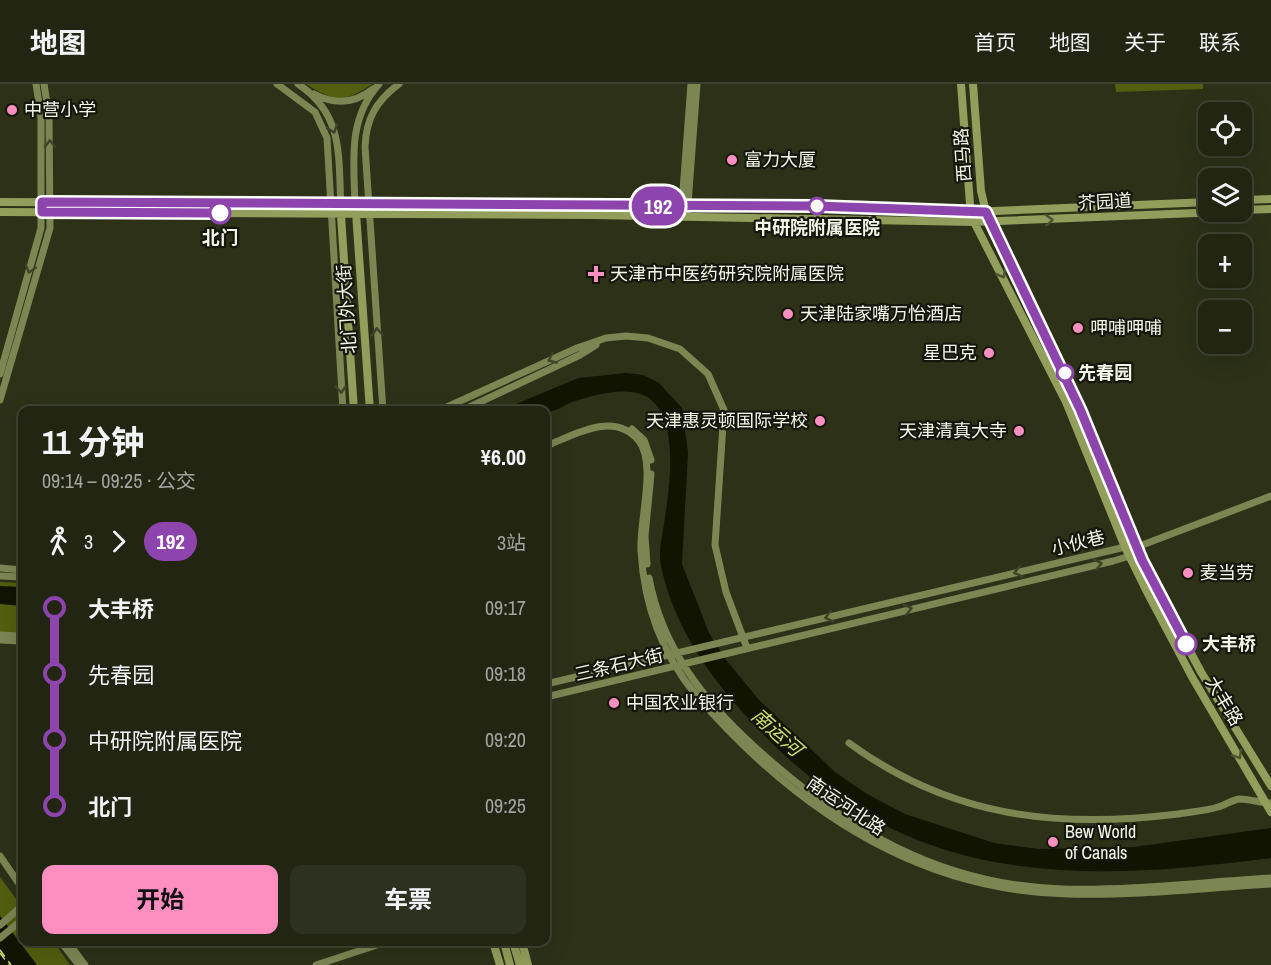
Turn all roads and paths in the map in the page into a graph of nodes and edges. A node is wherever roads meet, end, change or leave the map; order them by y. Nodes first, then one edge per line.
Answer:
1 (36, 84) edge
2 (44, 84) edge
3 (277, 84) edge
4 (399, 84) edge
5 (691, 84) edge
6 (697, 84) edge
7 (961, 84) edge
8 (973, 84) edge
9 (378, 85) edge
10 (301, 86) edge
11 (1271, 199) edge
12 (1252, 200) edge
13 (0, 202) edge
14 (42, 202) junction
15 (51, 202) junction
16 (1198, 202) edge
17 (148, 204) junction
18 (331, 205) junction
19 (340, 205) junction
20 (355, 205) junction
21 (368, 206) junction
22 (684, 206) junction
23 (1271, 209) edge
24 (1252, 210) edge
25 (0, 212) edge
26 (42, 212) junction
27 (51, 212) junction
28 (971, 212) junction
29 (986, 212) junction
30 (148, 213) junction
31 (1198, 213) edge
32 (331, 215) junction
33 (341, 215) junction
34 (356, 215) junction
35 (369, 216) junction
36 (684, 217) junction
37 (974, 222) junction
38 (990, 222) junction
39 (606, 338) junction
40 (0, 374) edge
41 (0, 400) edge
42 (342, 406) edge
43 (354, 406) edge
44 (370, 406) edge
45 (383, 406) edge
46 (449, 406) edge
47 (472, 406) edge
48 (550, 442) edge
49 (1271, 496) edge
50 (1125, 547) junction
51 (1137, 547) junction
52 (1130, 556) junction
53 (0, 568) edge
54 (18, 570) edge
55 (0, 576) edge
56 (18, 577) edge
57 (0, 635) edge
58 (18, 636) edge
59 (743, 637) junction
60 (0, 640) edge
61 (18, 641) edge
62 (720, 642) joint
63 (747, 648) junction
64 (729, 653) joint
65 (671, 654) junction
66 (678, 666) junction
67 (1201, 672) junction
68 (1192, 677) junction
69 (550, 683) edge
70 (550, 696) edge
71 (849, 743) dead end
72 (1271, 786) edge
73 (1269, 802) edge
74 (1271, 812) edge
75 (0, 856) edge
76 (0, 865) edge
77 (1271, 878) edge
78 (18, 882) edge
79 (1271, 884) edge
80 (18, 889) edge
81 (18, 909) edge
82 (18, 923) edge
83 (0, 925) edge
84 (0, 938) edge
85 (64, 946) edge
86 (71, 946) edge
87 (374, 946) edge
88 (494, 946) edge
89 (505, 946) edge
90 (514, 946) edge
91 (523, 946) edge
92 (79, 965) edge
93 (85, 965) edge
94 (316, 965) edge
95 (500, 965) edge
96 (510, 965) edge
97 (520, 965) edge
98 (528, 965) edge

1 - 14 street
15 -> 2 street
3 - 18 street
4 - 21 street
5 - 22 street
6 - 22 street
7 - 28 main road, 西马路
8 - 29 main road, 西马路
9 - 10 street
9 - 20 street
10 -> 19 street
11 - 12 main road
13 - 14 main road, 芥园道
14 - 15 main road, 芥园道
14 - 26 street
15 - 17 main road, 芥园道
15 - 27 street
16 - 29 main road, 芥园道
17 - 18 main road, 芥园道
17 - 30 main road
18 - 19 main road, 芥园道
18 - 32 street
19 - 20 main road, 芥园道
19 - 33 street
20 - 21 main road, 芥园道
20 - 34 main road, 北门外大街
21 - 22 main road, 芥园道
21 - 35 street
22 - 28 main road, 芥园道
22 - 36 street
23 - 24 main road
25 - 26 main road, 芥园道
26 - 27 main road, 芥园道
26 -> 40 street
27 - 30 main road, 芥园道
27 - 41 street
28 - 29 main road, 芥园道
28 - 37 main road, 大丰路
29 - 38 main road, 西马路
30 - 32 main road, 芥园道
38 -> 31 main road, 芥园道
32 - 33 main road, 芥园道
32 -> 42 street
33 - 34 main road, 芥园道
33 - 43 main road, 北门外大街
34 - 35 main road, 芥园道
34 - 44 main road, 北门外大街
35 - 36 main road, 芥园道
45 -> 35 street
36 - 37 main road, 芥园道
37 - 38 main road, 芥园道
37 -> 50 main road, 大丰路
38 - 51 main road, 大丰路
39 -> 46 street
39 - 47 street
39 - 59 street
48 - 65 street, 南运河北路
49 - 51 street
50 - 51 street, 小伙巷
50 - 52 main road, 大丰路
50 -> 59 street, 小伙巷
51 - 52 street, 小伙巷
51 - 67 main road, 大丰路
63 -> 52 street, 小伙巷
52 - 68 main road, 大丰路
53 - 54 street
55 - 56 street
57 - 58 street
59 - 62 street, 小伙巷
59 - 63 street
60 - 61 street
62 - 65 street, 三条石大街
63 - 64 street, 小伙巷
64 - 66 street, 三条石大街
65 - 66 street, 南运河北路
65 - 69 street, 三条石大街
66 - 70 street, 三条石大街
66 - 77 street, 南运河北路
66 - 79 street, 南运河北路
67 - 68 main road
67 - 72 main road, 大丰路
68 -> 73 main road, 大丰路
71 - 73 street
73 - 74 main road, 大丰路
75 - 78 street
76 - 80 street
81 - 83 street
82 - 84 street
85 - 92 street
86 - 93 street
87 - 94 street
88 - 95 main road
89 - 96 main road
90 - 97 main road
91 - 98 main road

